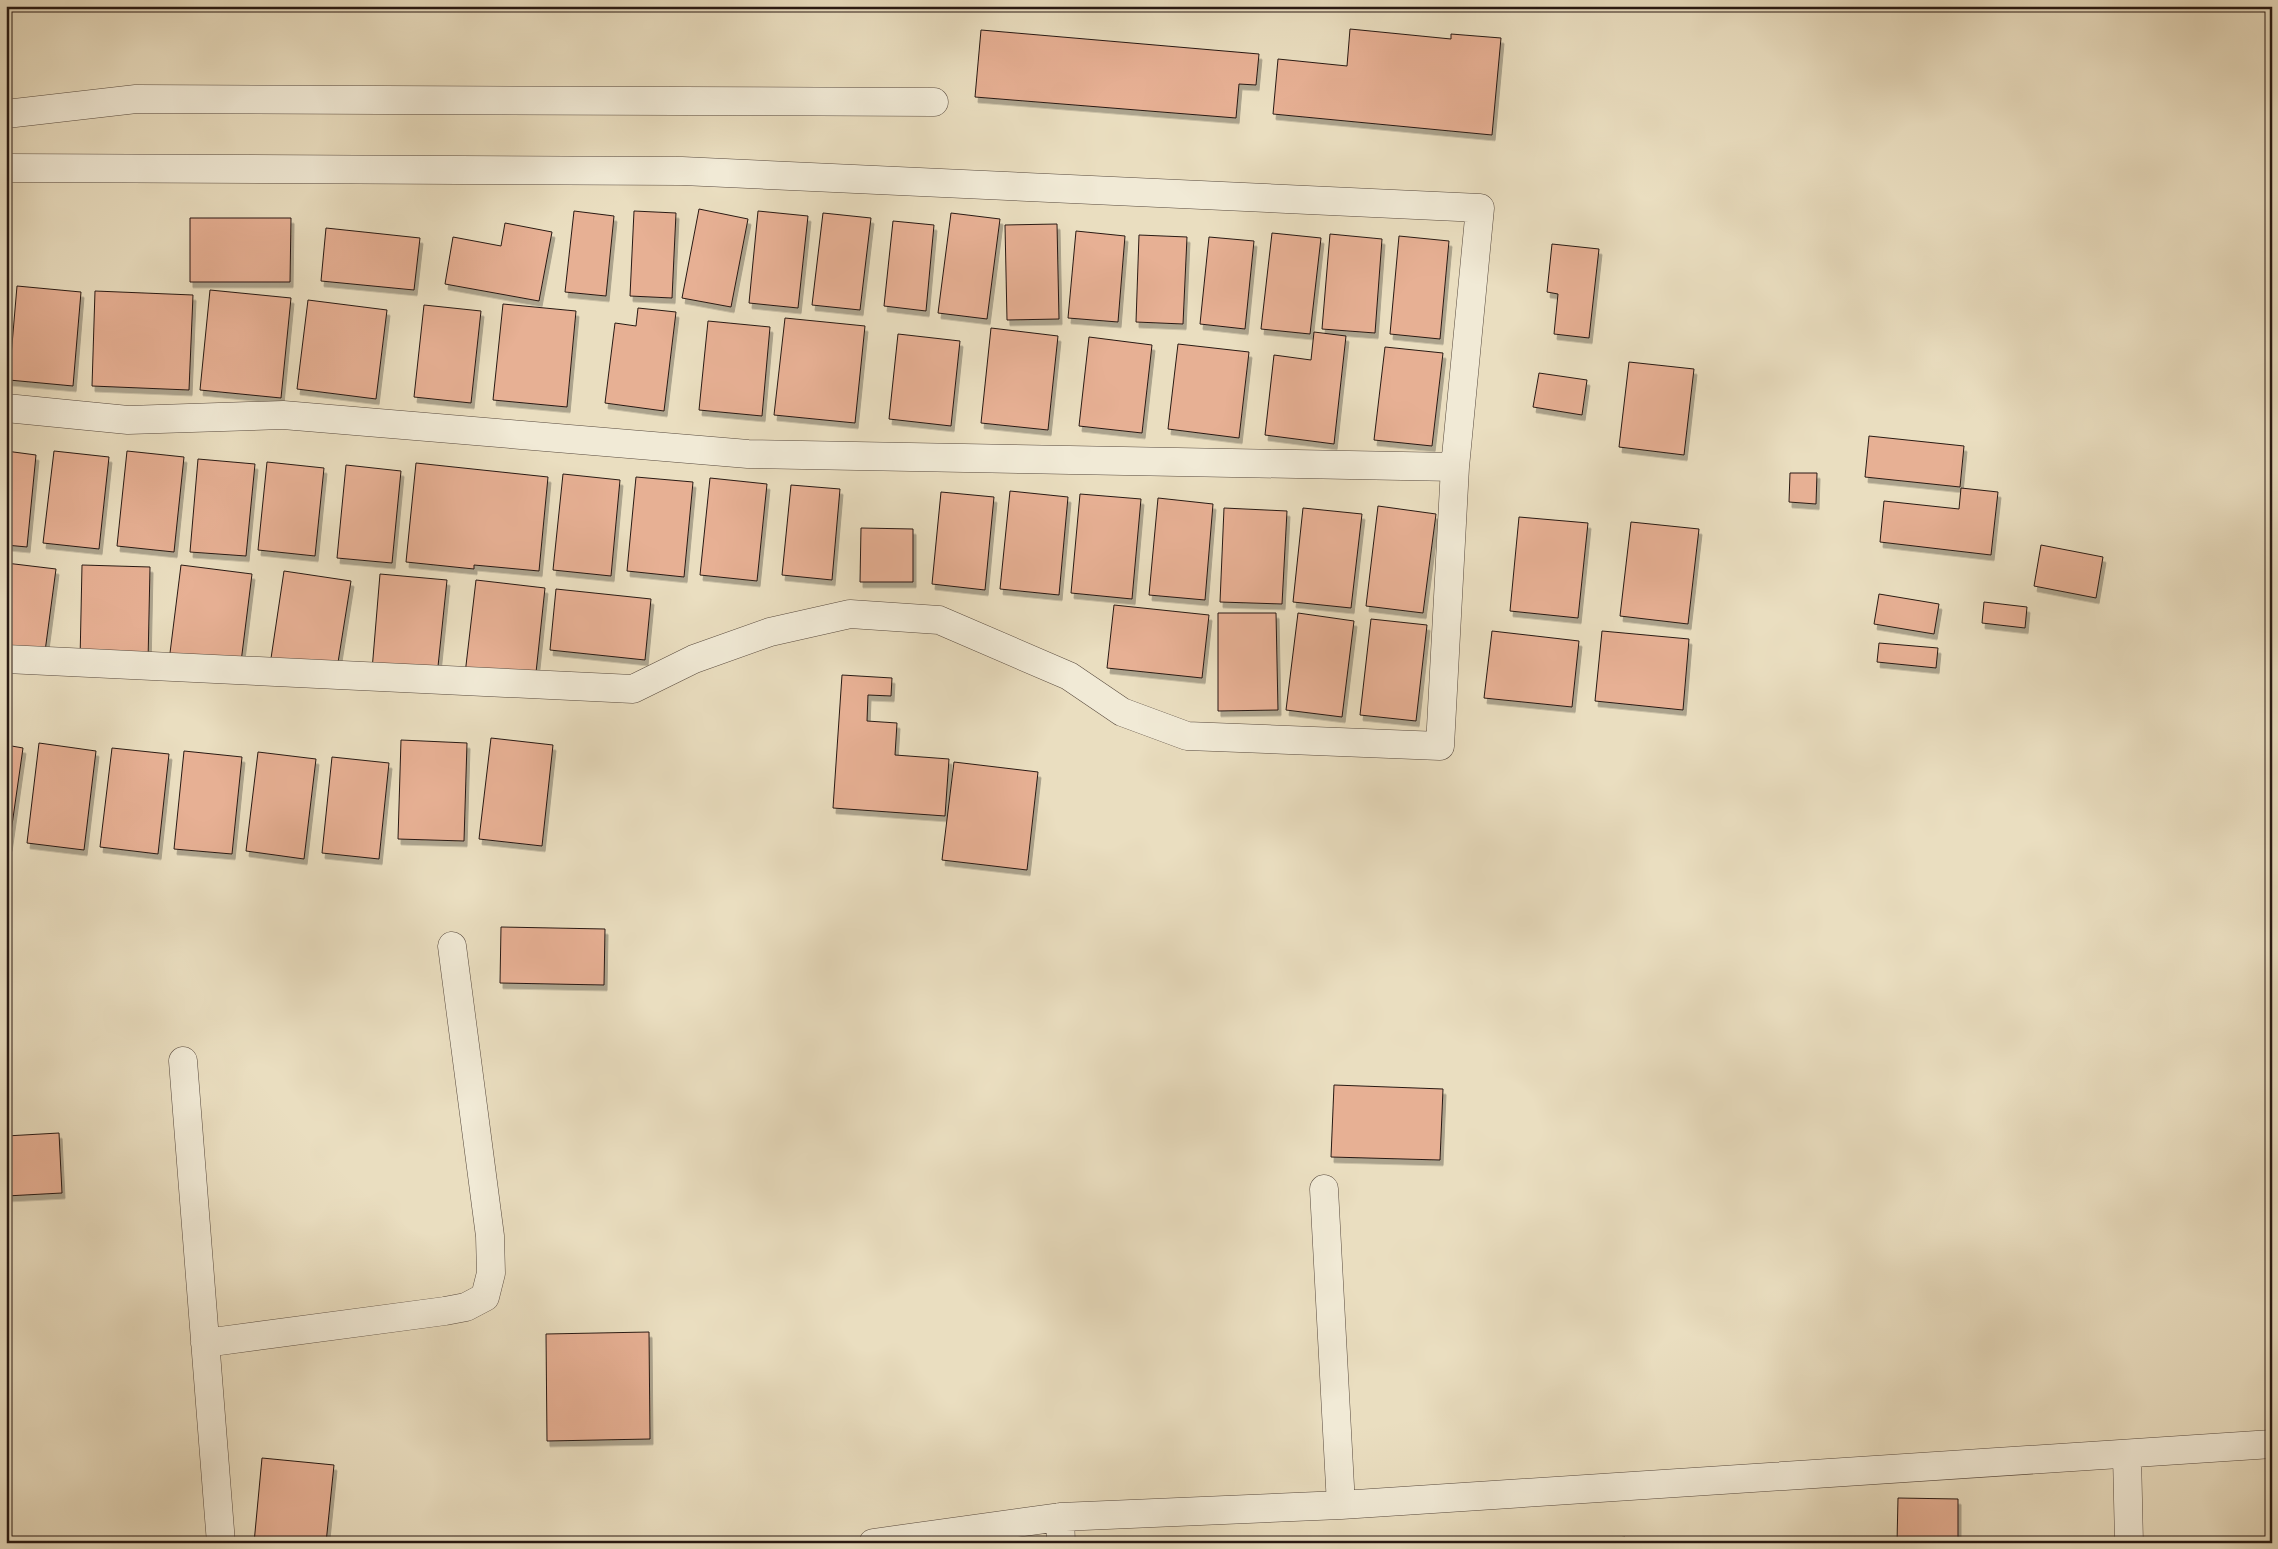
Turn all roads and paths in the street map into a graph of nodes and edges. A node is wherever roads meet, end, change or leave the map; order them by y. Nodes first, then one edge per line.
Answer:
1 (934, 102) dead end
2 (6, 114) edge
3 (6, 168) edge
4 (6, 408) edge
5 (1455, 467) junction
6 (6, 659) edge
7 (452, 946) dead end
8 (184, 1061) dead end
9 (1324, 1189) dead end
10 (205, 1343) junction
11 (2272, 1444) edge
12 (2127, 1455) junction
13 (1341, 1505) junction
14 (1060, 1530) edge
15 (222, 1543) edge
16 (873, 1543) edge
17 (2129, 1543) edge

1 - 2 street
3 - 5 street
4 - 5 street
5 - 6 street
7 - 10 street
8 - 10 street
9 - 13 street
10 - 15 street
11 - 12 street
12 - 13 street
12 - 17 street
13 - 14 street
14 - 16 street

